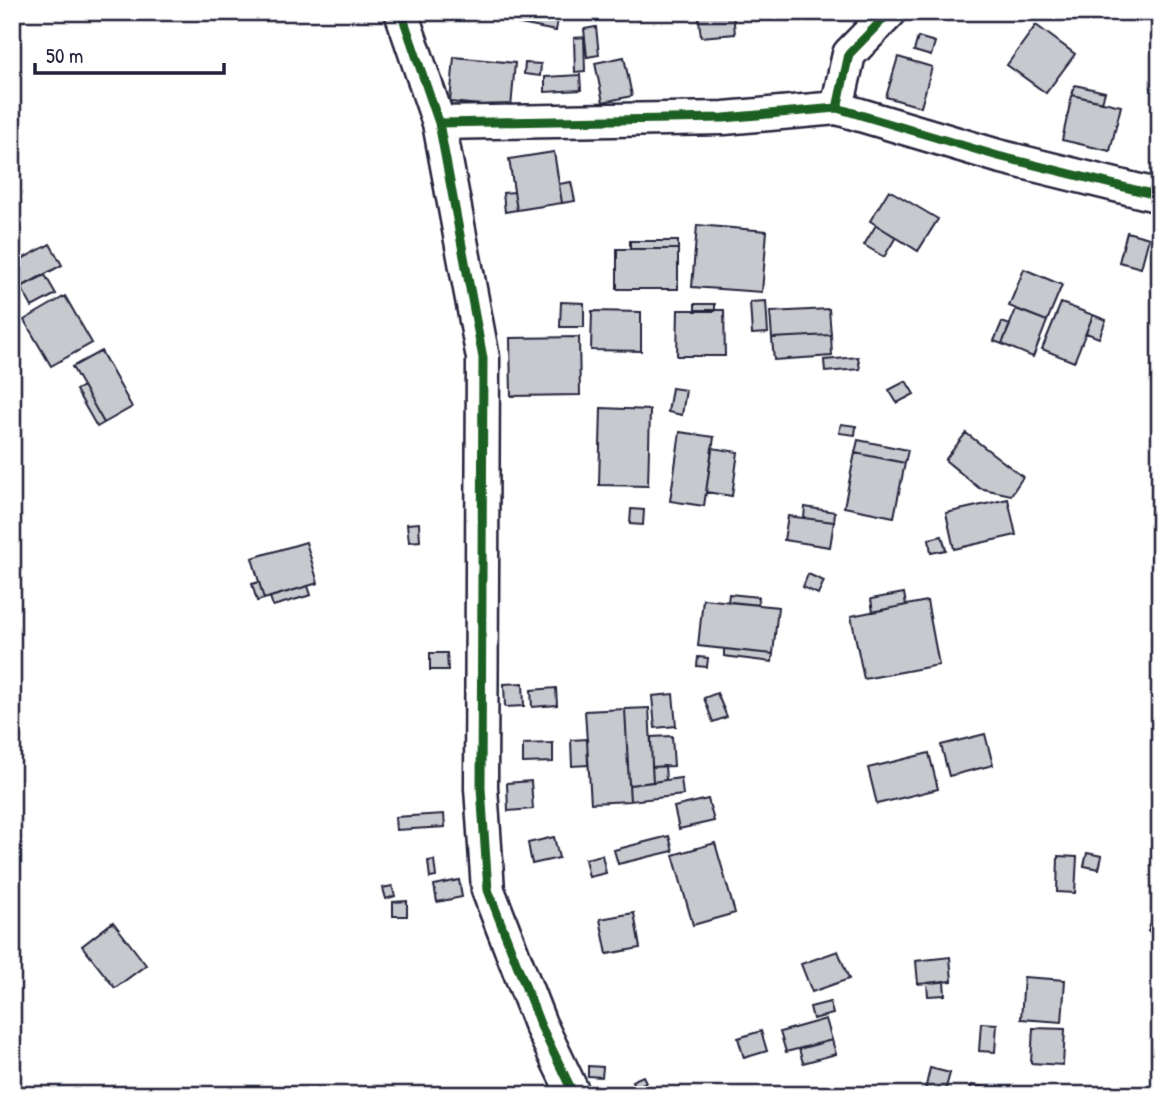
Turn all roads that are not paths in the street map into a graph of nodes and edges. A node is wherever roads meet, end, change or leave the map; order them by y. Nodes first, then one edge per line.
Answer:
1 (401, 12) edge
2 (890, 12) edge
3 (838, 108) junction
4 (439, 123) junction
5 (1160, 197) edge
6 (574, 1095) edge

1 - 4 street
2 - 3 street
3 - 4 street
3 - 5 street
4 - 6 street

